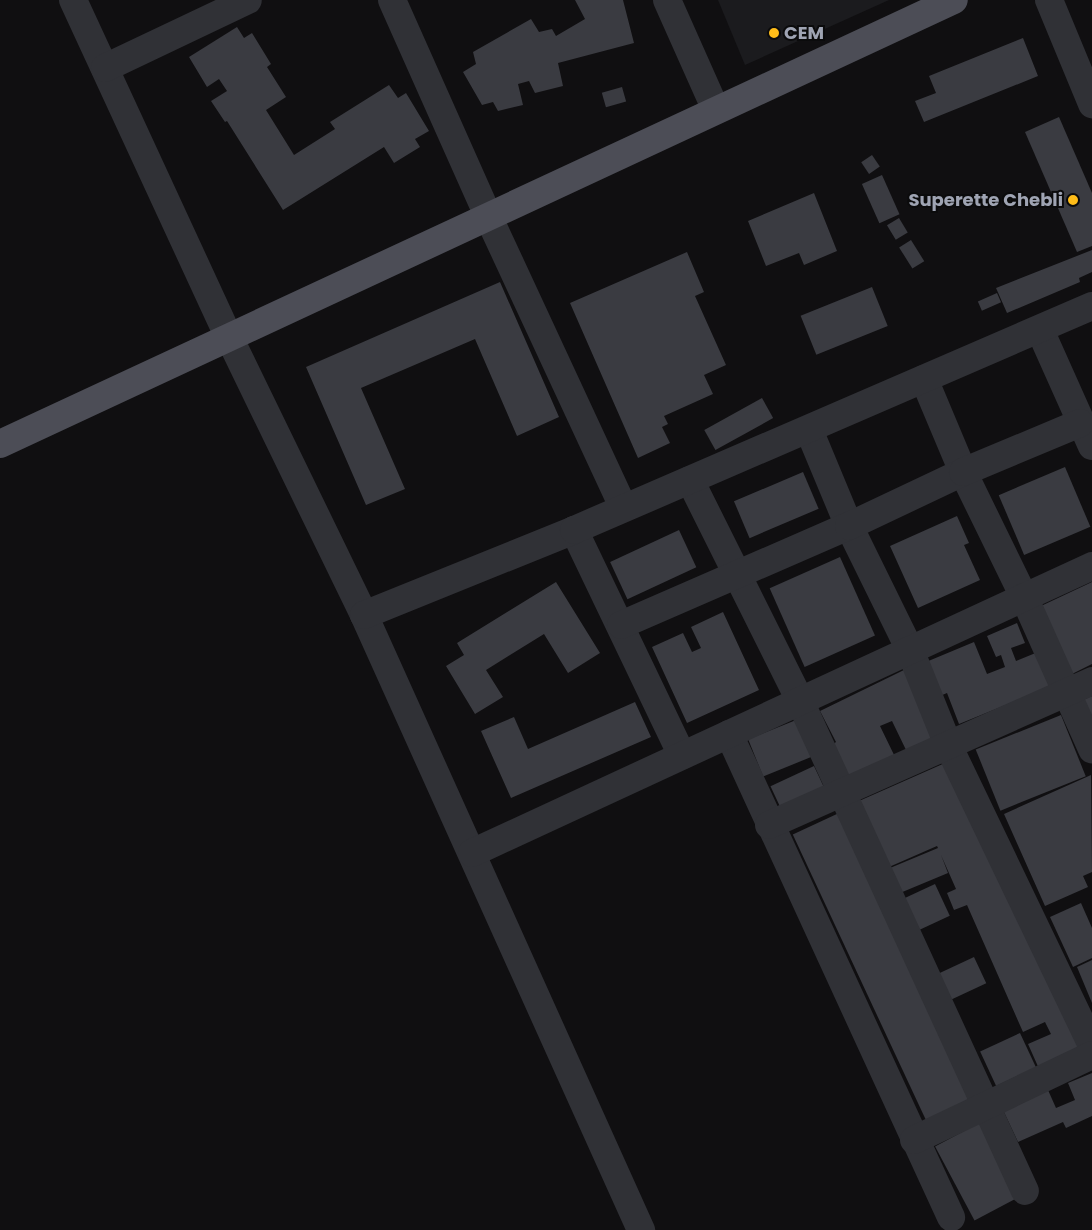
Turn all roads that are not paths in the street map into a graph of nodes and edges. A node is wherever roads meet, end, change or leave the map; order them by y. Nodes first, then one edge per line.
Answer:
1 (73, 0) edge
2 (248, 0) edge
3 (392, 0) edge
4 (667, 0) edge
5 (954, 0) edge
6 (1049, 0) edge
7 (105, 68) junction
8 (1092, 104) edge
9 (716, 110) junction
10 (489, 218) junction
11 (1092, 306) edge
12 (1040, 330) junction
13 (229, 337) junction
14 (924, 379) junction
15 (808, 430) junction
16 (1086, 435) edge
17 (0, 444) edge
18 (963, 472) junction
19 (690, 480) junction
20 (623, 507) junction
21 (849, 526) junction
22 (574, 530) junction
23 (1092, 566) edge
24 (738, 574) junction
25 (1024, 597) junction
26 (364, 615) junction
27 (621, 625) junction
28 (910, 650) junction
29 (1092, 681) edge
30 (1066, 692) junction
31 (800, 701) junction
32 (729, 734) junction
33 (949, 746) junction
34 (1092, 749) edge
35 (682, 755) junction
36 (842, 793) junction
37 (769, 825) junction
38 (472, 853) junction
39 (1092, 1045) edge
40 (1092, 1054) edge
41 (985, 1106) junction
42 (914, 1140) junction
43 (1025, 1190) dead end
44 (951, 1217) dead end
45 (641, 1230) edge

1 - 7 street
2 - 7 street
3 - 10 street
4 - 9 street
5 - 9 main road
6 - 8 street
7 - 13 street
9 - 10 main road
10 - 13 main road
10 - 20 street
11 - 12 street
12 - 14 street
12 - 16 street
13 - 17 main road
13 - 26 street
14 - 15 street
14 - 18 street
15 - 19 street
15 - 21 street
16 - 18 street
18 - 21 street
18 - 25 street
19 - 20 street
19 - 24 street
20 - 22 street
21 - 24 street
21 - 28 street
22 - 26 street
22 - 27 street
23 - 25 street
24 - 27 street
24 - 31 street
25 - 28 street
25 - 30 street
26 - 38 street
27 - 35 street
28 - 31 street
28 - 33 street
29 - 30 street
30 - 33 street
30 - 34 street
31 - 32 street
31 - 36 street
32 - 35 street
32 - 37 street
33 - 36 street
33 - 39 street
35 - 38 street
36 - 37 street
36 - 41 street
37 - 42 street
38 - 45 street
40 - 41 street
41 - 42 street
41 - 43 street
42 - 44 street

